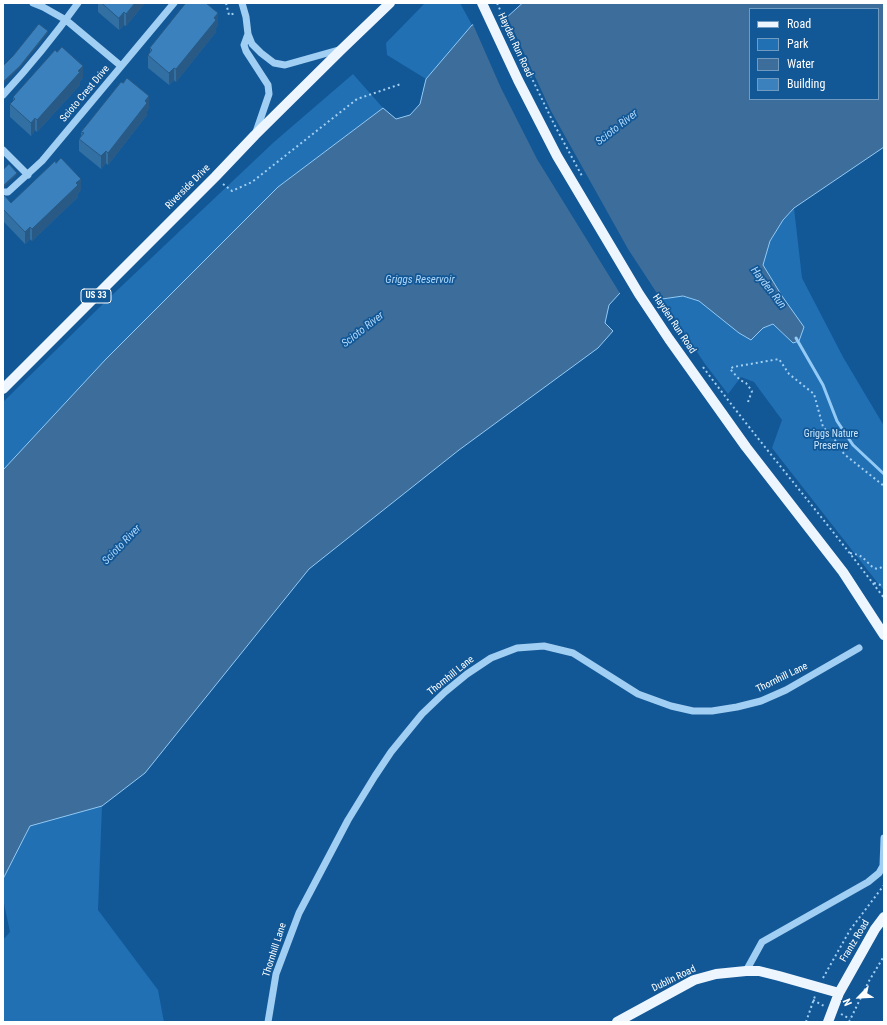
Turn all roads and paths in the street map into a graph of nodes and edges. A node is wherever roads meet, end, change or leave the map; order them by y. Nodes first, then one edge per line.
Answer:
1 (33, 3) edge
2 (78, 3) edge
3 (174, 3) edge
4 (242, 3) edge
5 (390, 3) edge
6 (482, 3) edge
7 (497, 3) edge
8 (66, 20) junction
9 (248, 34) junction
10 (342, 48) junction
11 (121, 66) junction
12 (401, 84) dead end
13 (3, 95) edge
14 (255, 135) junction
15 (3, 150) edge
16 (28, 175) junction
17 (215, 177) junction
18 (583, 178) dead end
19 (4, 192) edge
20 (700, 363) dead end
21 (3, 390) edge
22 (748, 402) dead end
23 (884, 486) edge
24 (849, 552) junction
25 (883, 566) dead end
26 (873, 583) junction
27 (884, 586) edge
28 (884, 598) edge
29 (884, 635) edge
30 (859, 648) dead end
31 (884, 838) edge
32 (884, 885) edge
33 (884, 917) edge
34 (884, 956) edge
35 (746, 970) junction
36 (819, 987) junction
37 (839, 993) junction
38 (268, 1022) edge
39 (617, 1022) edge
40 (806, 1022) edge
41 (828, 1022) edge
42 (849, 1022) edge

1 - 8 street
2 - 8 street
3 - 11 street, Scioto Crest Drive
4 - 9 street
5 - 10 main road, Riverside Drive / US 33
6 - 29 main road, Hayden Run Road
7 - 18 path
8 - 11 street
8 - 13 street
9 - 10 street
9 - 14 street
10 - 14 main road, Riverside Drive / US 33
11 - 16 street, Scioto Crest Drive
12 - 17 path
14 - 17 main road, Riverside Drive / US 33
15 - 16 street
16 - 19 street, Scioto Crest Drive
17 - 21 main road, Riverside Drive / US 33
20 - 24 path
22 - 23 path
24 - 25 path
24 - 26 path
26 - 27 path
26 - 28 path
30 - 38 street, Thornhill Lane
31 - 35 street
32 - 36 path
33 - 37 main road, Frantz Road
34 - 42 path
35 - 36 main road, Dublin Road
35 - 39 main road, Dublin Road
36 - 37 main road, Dublin Road
36 - 40 path
37 - 41 main road, Frantz Road

